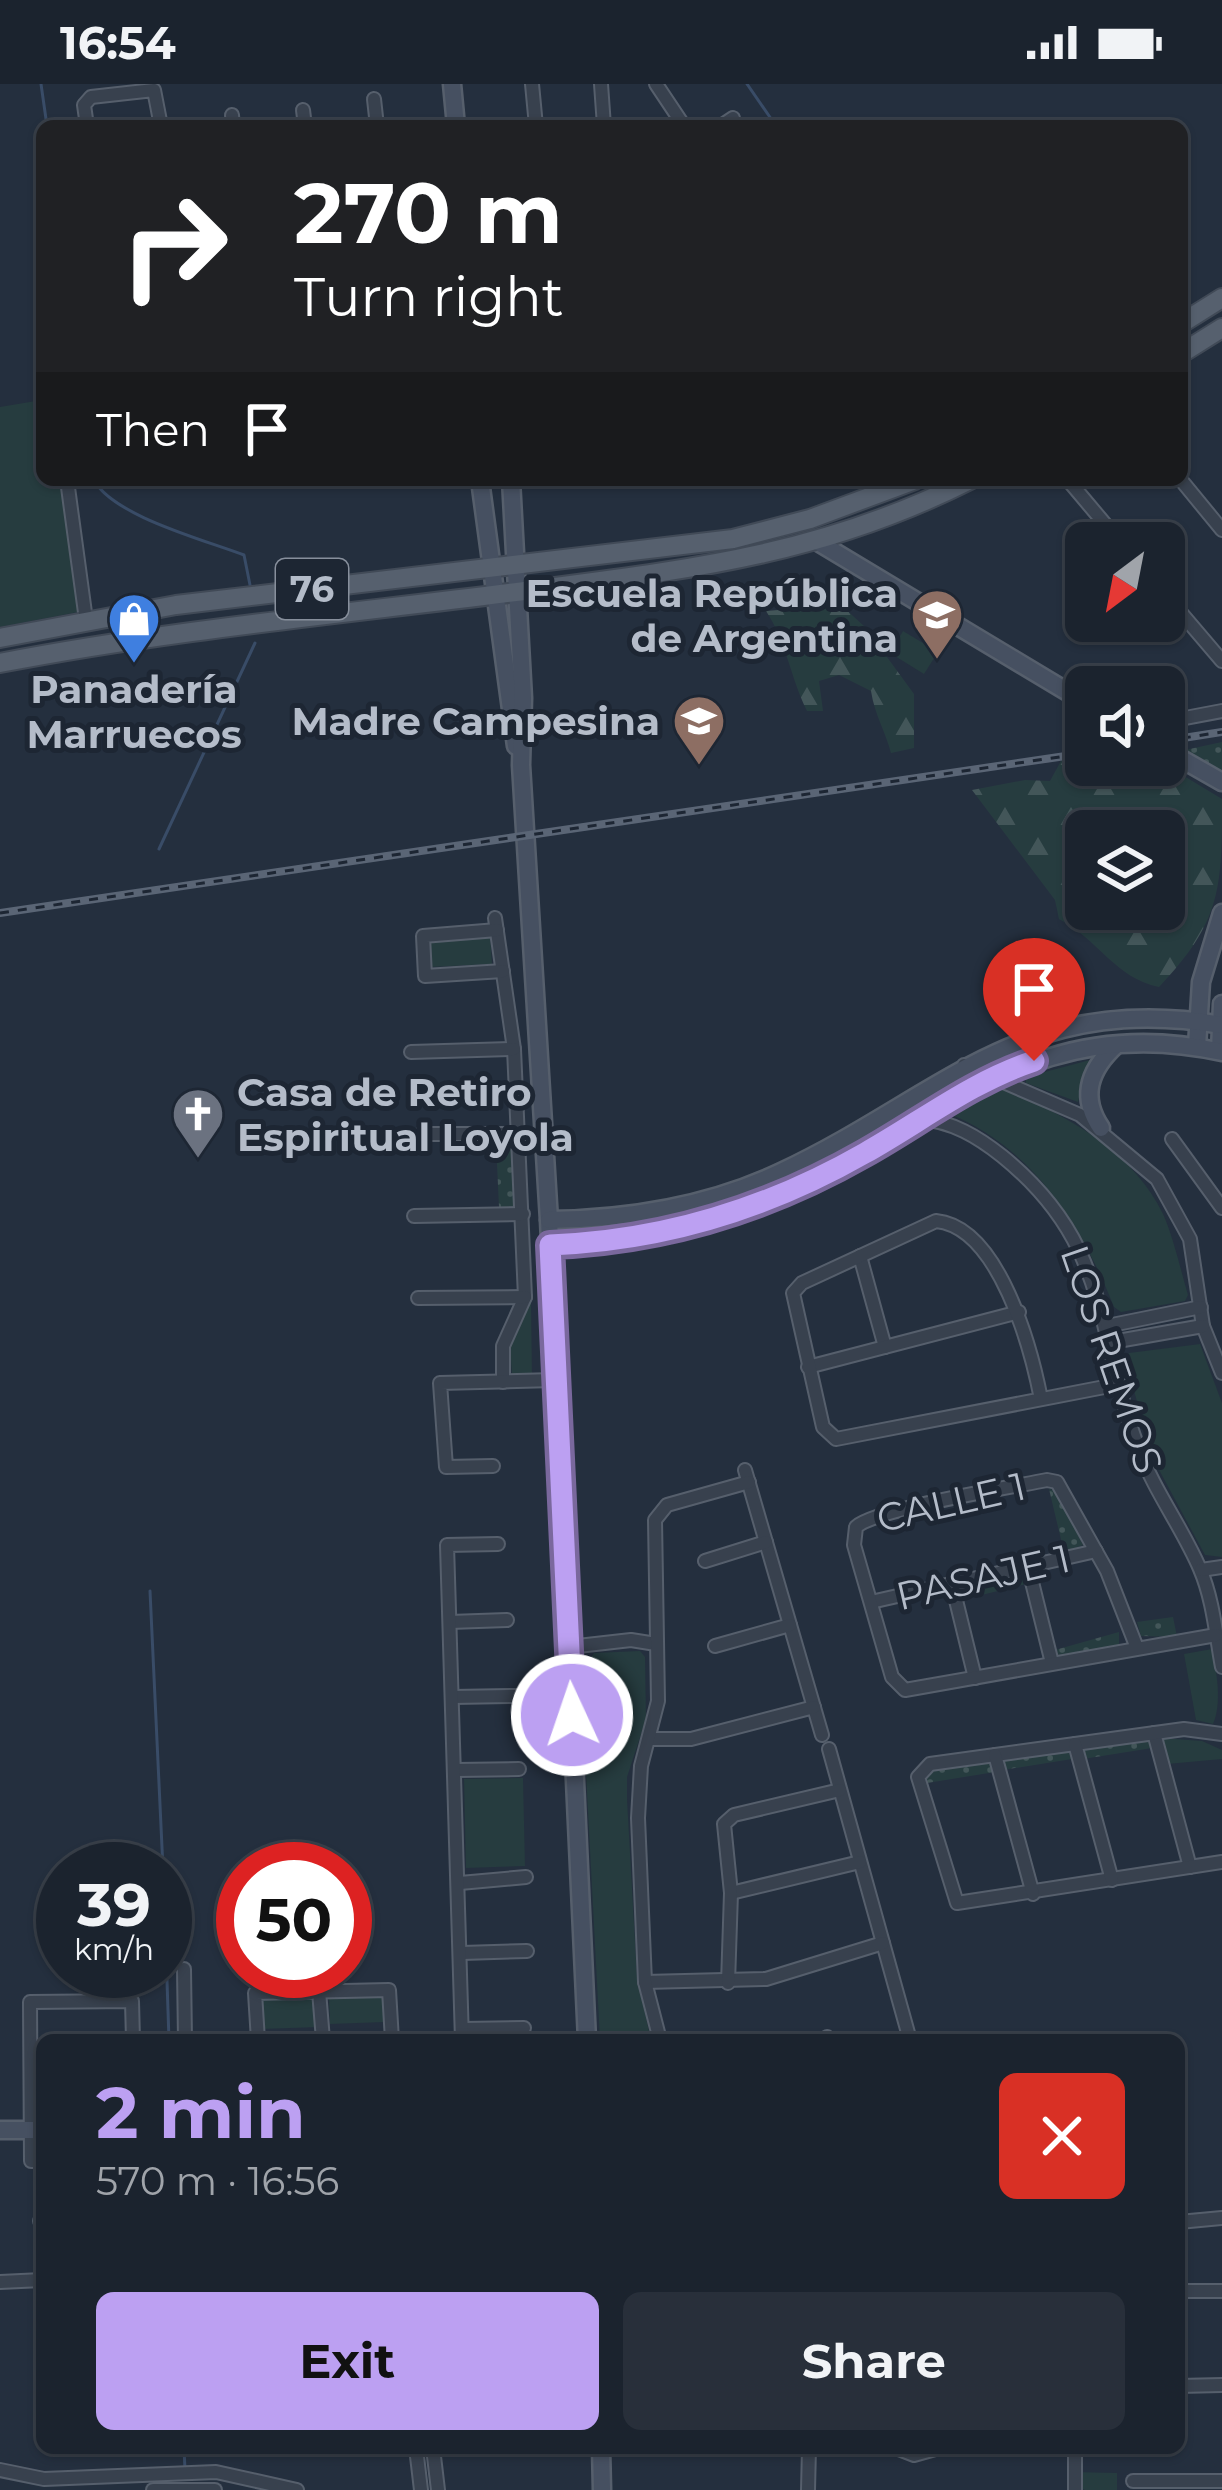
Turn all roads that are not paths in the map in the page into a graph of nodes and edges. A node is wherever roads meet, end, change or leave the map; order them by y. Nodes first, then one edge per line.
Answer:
1 (452, 84) edge
2 (532, 84) edge
3 (601, 84) edge
4 (663, 86) edge
5 (374, 99) dead end
6 (303, 110) dead end
7 (86, 120) edge
8 (160, 120) edge
9 (304, 120) edge
10 (376, 120) edge
11 (455, 120) edge
12 (535, 120) edge
13 (604, 120) edge
14 (681, 120) edge
15 (1222, 298) edge
16 (1188, 319) edge
17 (1222, 328) edge
18 (1188, 349) edge
19 (68, 486) edge
20 (481, 486) edge
21 (511, 486) edge
22 (897, 486) edge
23 (955, 486) edge
24 (1073, 486) edge
25 (1186, 486) edge
26 (1103, 522) edge
27 (1222, 530) edge
28 (818, 542) junction
29 (514, 566) junction
30 (489, 569) junction
31 (516, 592) junction
32 (494, 596) junction
33 (1185, 618) edge
34 (86, 620) junction
35 (0, 638) edge
36 (1222, 661) edge
37 (0, 662) edge
38 (1065, 690) edge
39 (1222, 711) edge
40 (1185, 718) edge
41 (1185, 761) edge
42 (521, 765) junction
43 (1222, 782) edge
44 (1222, 913) edge
45 (503, 971) junction
46 (1222, 1004) edge
47 (1198, 1021) junction
48 (1221, 1024) edge
49 (1117, 1044) junction
50 (1197, 1046) junction
51 (514, 1049) junction
52 (411, 1052) dead end
53 (1221, 1052) edge
54 (964, 1065) junction
55 (990, 1078) junction
56 (919, 1119) junction
57 (1101, 1128) junction
58 (421, 1134) dead end
59 (518, 1134) junction
60 (1172, 1139) dead end
61 (789, 1168) junction
62 (798, 1188) junction
63 (699, 1201) junction
64 (1222, 1208) edge
65 (523, 1214) junction
66 (414, 1216) dead end
67 (549, 1220) junction
68 (704, 1222) junction
69 (550, 1245) junction
70 (860, 1256) junction
71 (418, 1298) dead end
72 (525, 1298) junction
73 (1201, 1307) junction
74 (1019, 1312) junction
75 (1107, 1326) junction
76 (1203, 1326) junction
77 (1112, 1342) junction
78 (885, 1347) junction
79 (808, 1366) junction
80 (1222, 1373) edge
81 (554, 1380) junction
82 (503, 1382) junction
83 (1120, 1384) junction
84 (1041, 1399) junction
85 (493, 1466) dead end
86 (766, 1542) junction
87 (498, 1544) dead end
88 (1096, 1551) junction
89 (705, 1562) dead end
90 (1028, 1566) junction
91 (1222, 1568) edge
92 (1201, 1570) junction
93 (952, 1584) junction
94 (1222, 1585) edge
95 (1205, 1588) junction
96 (871, 1602) junction
97 (507, 1620) dead end
98 (450, 1622) junction
99 (790, 1625) junction
100 (1216, 1635) junction
101 (656, 1644) junction
102 (715, 1646) dead end
103 (569, 1648) junction
104 (1138, 1648) junction
105 (1052, 1663) junction
106 (1222, 1667) edge
107 (975, 1678) junction
108 (515, 1696) dead end
109 (453, 1697) junction
110 (814, 1707) junction
111 (1220, 1731) edge
112 (1154, 1733) junction
113 (822, 1735) dead end
114 (651, 1739) junction
115 (1075, 1744) junction
116 (829, 1750) dead end
117 (995, 1756) junction
118 (519, 1769) dead end
119 (456, 1770) junction
120 (840, 1790) junction
121 (860, 1862) junction
122 (1222, 1862) edge
123 (1190, 1867) junction
124 (526, 1877) dead end
125 (1112, 1880) junction
126 (460, 1882) junction
127 (731, 1893) junction
128 (1033, 1894) junction
129 (883, 1943) junction
130 (527, 1952) dead end
131 (462, 1954) junction
132 (645, 1982) junction
133 (728, 1983) junction
134 (372, 1990) edge
135 (184, 1998) edge
136 (255, 1998) edge
137 (320, 1998) edge
138 (524, 2028) dead end
139 (133, 2034) edge
140 (185, 2034) edge
141 (258, 2034) edge
142 (323, 2034) edge
143 (392, 2034) edge
144 (464, 2034) edge
145 (479, 2034) edge
146 (587, 2034) edge
147 (658, 2034) edge
148 (908, 2034) edge
149 (36, 2064) edge
150 (36, 2130) edge
151 (0, 2131) edge
152 (36, 2161) edge
153 (1222, 2218) edge
154 (1185, 2221) edge
155 (36, 2280) edge
156 (0, 2282) edge
157 (1185, 2291) edge
158 (1222, 2291) edge
159 (1222, 2385) edge
160 (1185, 2386) edge
161 (417, 2454) edge
162 (434, 2454) edge
163 (601, 2454) edge
164 (809, 2454) edge
165 (1075, 2454) edge
166 (0, 2470) edge
167 (1133, 2481) dead end
168 (1222, 2481) edge
169 (44, 2484) edge
170 (1165, 2486) edge
171 (153, 2490) edge
172 (215, 2490) edge
173 (297, 2490) edge
174 (421, 2490) edge
175 (438, 2490) edge
176 (602, 2490) edge
177 (808, 2490) edge
178 (1075, 2490) edge

1 - 11 street
2 - 12 street
3 - 13 street
4 - 14 street
5 - 10 street
6 - 9 street
7 - 8 street
15 - 16 main road
17 - 18 main road
19 - 34 street
20 - 30 street
21 - 29 street
22 - 29 main road, 76
23 - 28 main road, 76
24 - 26 street
25 - 27 street
28 - 31 main road, 76
28 - 38 street
29 - 30 main road, 76
29 - 31 street
30 - 32 street
30 - 34 main road, 76
31 - 32 main road, 76
31 - 42 street
32 - 37 main road, 76
32 - 42 street
33 - 36 street
34 - 35 main road, 76
39 - 40 street
41 - 43 street
42 - 67 street
44 - 47 street
45 - 45 street
45 - 51 street
46 - 48 street
47 - 48 street
47 - 50 street
47 - 54 street
48 - 53 street
49 - 50 street
49 - 55 street
49 - 57 street
50 - 53 street
51 - 52 street
51 - 59 street
54 - 55 street
54 - 61 street
55 - 56 street
55 - 57 street
56 - 62 street
56 - 75 street, LOS REMOS
57 - 73 street
58 - 59 street
59 - 65 street
60 - 64 street
61 - 62 street
61 - 63 street
62 - 68 street
63 - 67 street
63 - 68 street
65 - 66 street
65 - 72 street
67 - 69 street
68 - 69 street
69 - 81 street
70 - 74 street
70 - 78 street
70 - 79 street
71 - 72 street
72 - 82 street
73 - 75 street
73 - 76 street
74 - 78 street
74 - 84 street
75 - 77 street, LOS REMOS
76 - 77 street
76 - 80 street
77 - 83 street, LOS REMOS
78 - 79 street
79 - 84 street
81 - 82 street
81 - 103 street
82 - 85 street
83 - 84 street
83 - 92 street, LOS REMOS
86 - 89 street
86 - 99 street
86 - 101 street
87 - 98 street
88 - 90 street, PASAJE 1
88 - 96 street, CALLE 1
88 - 104 street, CALLE 1
90 - 93 street, PASAJE 1
90 - 105 street
91 - 92 street
92 - 95 street, LOS REMOS
93 - 96 street, PASAJE 1
93 - 107 street
94 - 95 street
95 - 100 street, LOS REMOS
96 - 107 street, CALLE 1
97 - 98 street
98 - 109 street
99 - 102 street
99 - 110 street
100 - 104 street, CALLE 1
100 - 106 street, LOS REMOS
101 - 103 street
101 - 114 street
103 - 146 street
104 - 105 street, CALLE 1
105 - 107 street, CALLE 1
108 - 109 street
109 - 119 street
110 - 113 street
110 - 114 street
111 - 112 street
112 - 115 street
112 - 123 street
114 - 132 street
115 - 117 street
115 - 125 street
116 - 120 street
117 - 128 street
117 - 128 street
118 - 119 street
119 - 126 street
120 - 121 street
120 - 127 street
121 - 127 street
121 - 129 street
122 - 123 street
123 - 125 street
124 - 126 street
125 - 128 street
126 - 131 street
127 - 133 street
129 - 133 street
129 - 148 street
130 - 131 street
131 - 144 street
132 - 133 street
132 - 147 street
134 - 143 street
135 - 140 street
136 - 141 street
137 - 142 street
138 - 145 street
139 - 149 street
149 - 150 street
150 - 151 street
150 - 152 street
153 - 154 street
155 - 156 street
157 - 158 street
159 - 160 street
161 - 174 street
162 - 175 street
163 - 176 street
164 - 177 street
165 - 178 street
166 - 169 street
167 - 170 street
168 - 170 street
169 - 173 street
171 - 172 street

